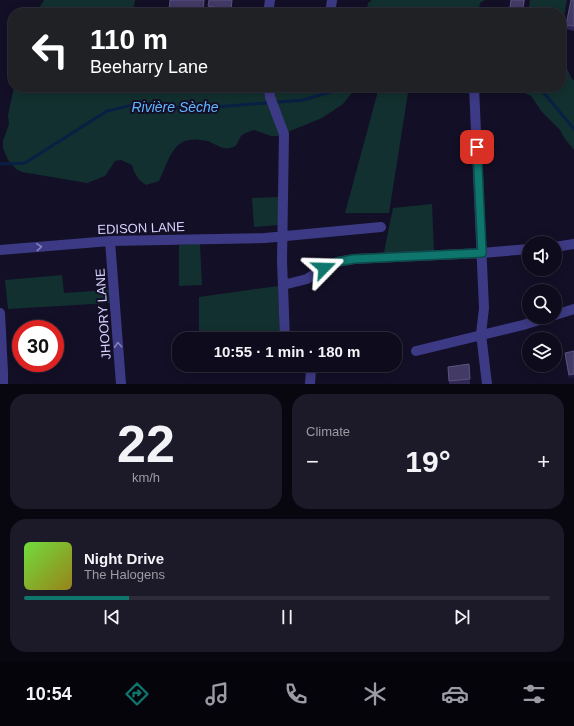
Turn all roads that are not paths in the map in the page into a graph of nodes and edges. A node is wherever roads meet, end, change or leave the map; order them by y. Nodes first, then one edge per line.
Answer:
1 (269, 92) edge
2 (474, 92) edge
3 (381, 227) dead end
4 (283, 236) junction
5 (110, 241) junction
6 (574, 244) edge
7 (562, 245) edge
8 (0, 250) edge
9 (522, 250) edge
10 (482, 253) junction
11 (283, 285) junction
12 (574, 309) edge
13 (0, 313) edge
14 (562, 313) edge
15 (526, 324) edge
16 (285, 332) edge
17 (481, 334) junction
18 (1, 346) edge
19 (416, 351) dead end
20 (311, 372) edge
21 (3, 384) edge
22 (121, 384) edge
23 (310, 384) edge
24 (487, 384) edge

1 - 4 street
2 - 10 street
3 - 4 street, EDISON LANE
4 - 5 street, EDISON LANE
4 - 11 street
8 -> 5 street, EDISON LANE
22 -> 5 street, JHOORY LANE
6 - 7 street
9 - 10 street
10 - 11 street
10 - 17 street
11 - 16 street
12 - 14 street
13 - 18 street
15 - 17 street
17 - 19 street
17 - 24 street
18 - 21 street
20 - 23 street

